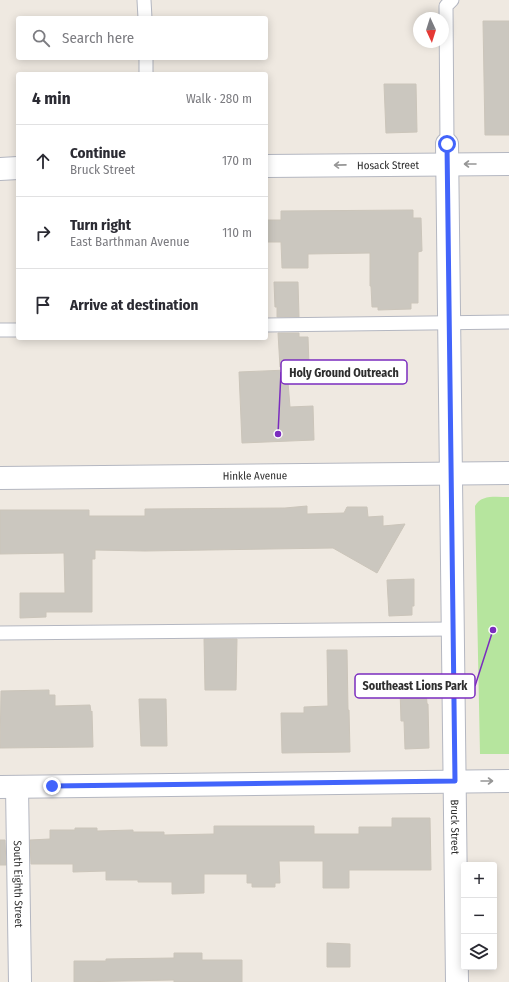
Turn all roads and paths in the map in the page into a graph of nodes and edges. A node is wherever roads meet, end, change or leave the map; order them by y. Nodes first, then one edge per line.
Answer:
1 (144, 0) edge
2 (452, 0) edge
3 (145, 16) edge
4 (146, 60) edge
5 (146, 72) edge
6 (447, 154) junction
7 (509, 164) edge
8 (268, 166) edge
9 (16, 168) edge
10 (0, 169) edge
11 (509, 322) edge
12 (449, 323) junction
13 (268, 325) edge
14 (0, 330) edge
15 (16, 330) edge
16 (509, 473) edge
17 (451, 474) junction
18 (0, 478) edge
19 (453, 629) junction
20 (0, 634) edge
21 (455, 781) junction
22 (509, 781) edge
23 (9, 787) edge
24 (20, 982) edge
25 (457, 982) edge

1 - 3 lane
2 - 6 lane
4 - 5 lane
7 -> 6 street, Hosack Street
6 -> 8 street, Hosack Street
6 - 12 street, Bruck Street
9 - 10 street
11 - 12 lane
12 - 13 lane
12 - 17 street, Bruck Street
14 - 15 lane
16 - 17 street, Hinkle Avenue
17 - 18 street, Hinkle Avenue
17 - 19 street, Bruck Street
19 - 20 lane
19 - 21 street, Bruck Street
21 -> 22 street
21 - 23 street
21 - 25 street, Bruck Street
23 - 24 street, South Eighth Street

